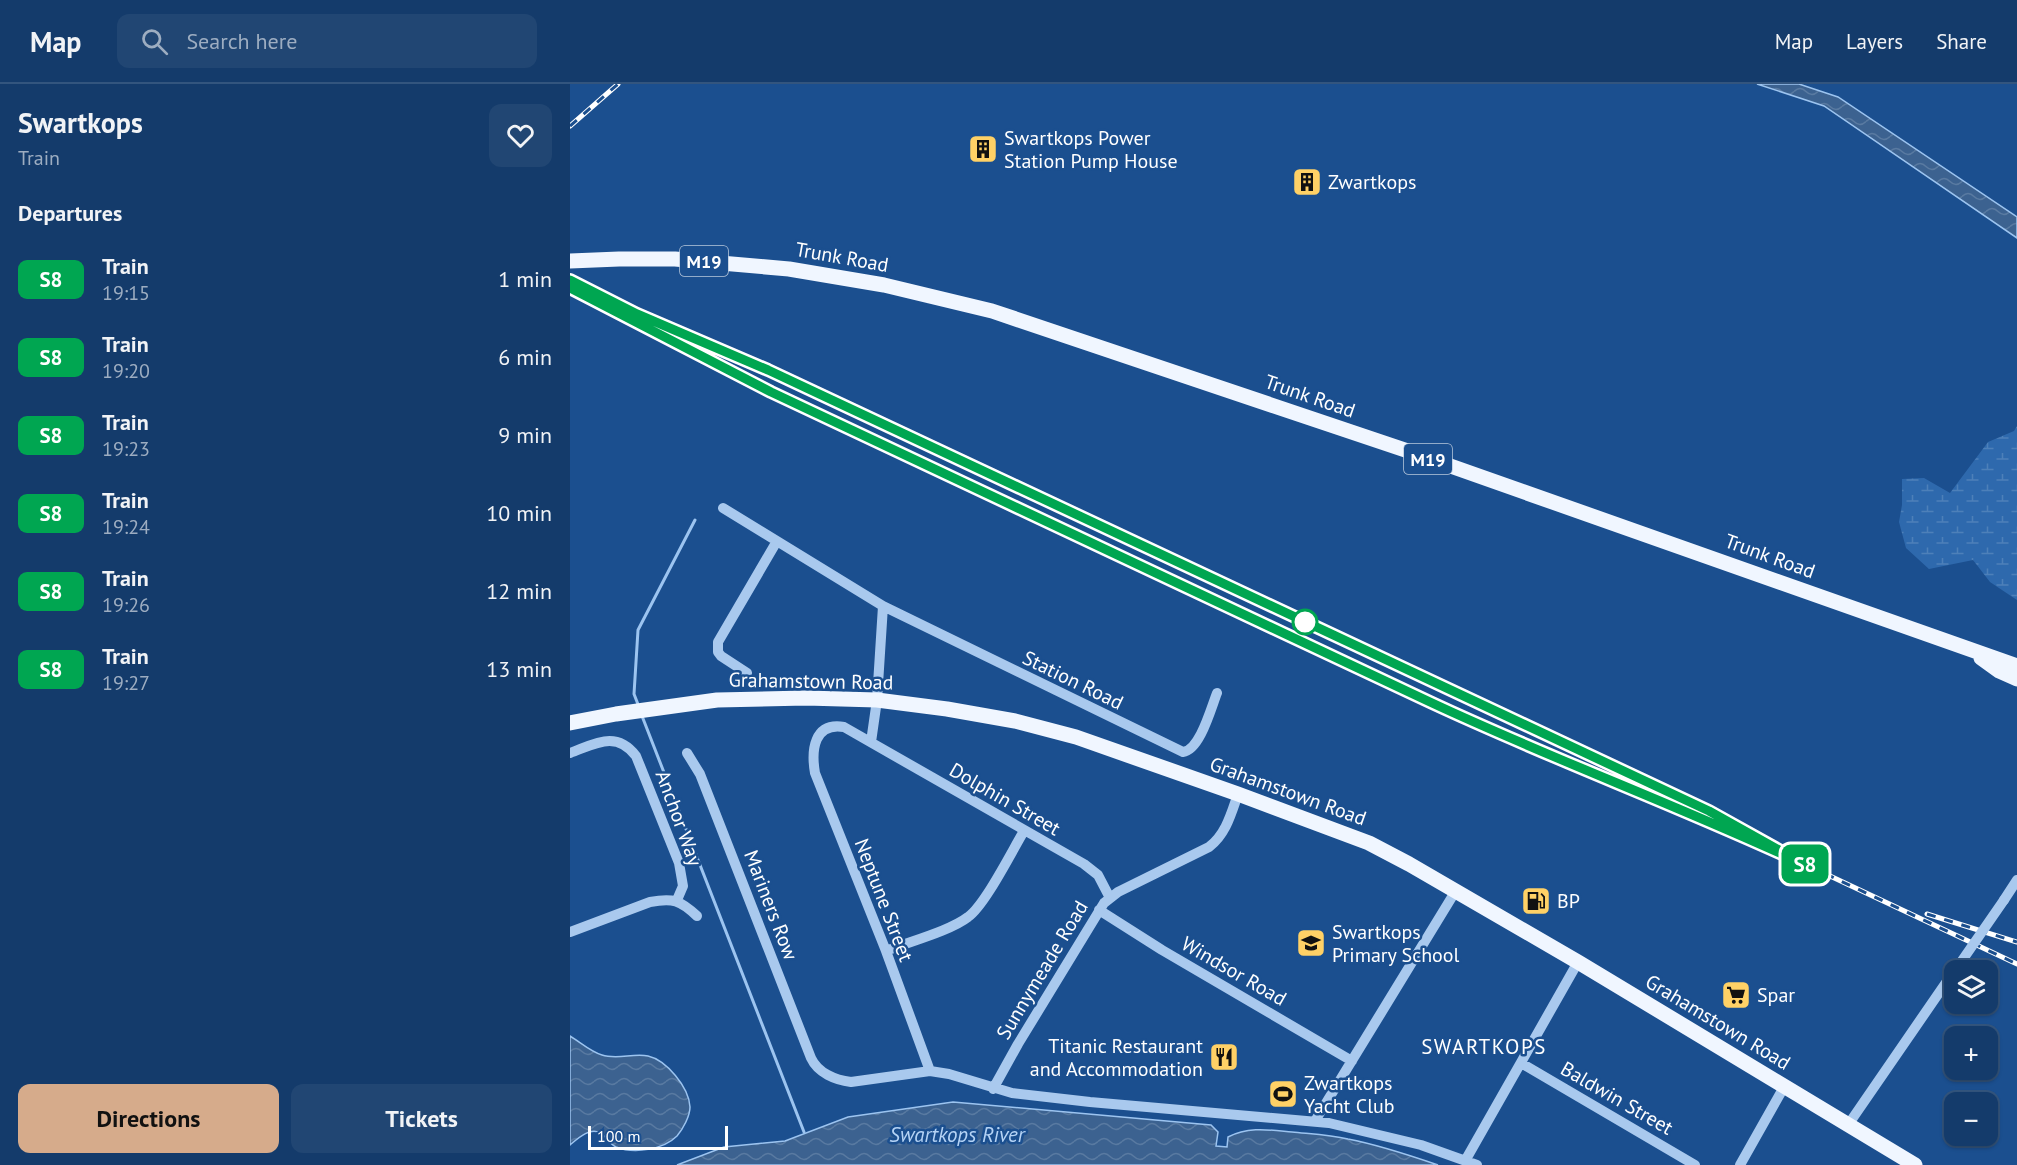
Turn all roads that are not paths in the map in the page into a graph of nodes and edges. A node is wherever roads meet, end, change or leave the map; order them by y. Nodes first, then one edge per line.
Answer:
1 (570, 261) edge
2 (723, 508) dead end
3 (777, 541) junction
4 (883, 606) junction
5 (1968, 649) junction
6 (2017, 666) edge
7 (747, 674) dead end
8 (2017, 679) edge
9 (1217, 693) dead end
10 (877, 700) junction
11 (570, 723) edge
12 (816, 741) joint
13 (872, 742) junction
14 (570, 753) edge
15 (687, 753) dead end
16 (1238, 794) junction
17 (1024, 831) junction
18 (2017, 880) edge
19 (1455, 892) junction
20 (1110, 898) junction
21 (677, 900) junction
22 (1099, 910) junction
23 (697, 916) dead end
24 (570, 932) edge
25 (886, 951) junction
26 (1962, 960) edge
27 (1578, 962) junction
28 (1944, 986) edge
29 (1352, 1061) junction
30 (1521, 1063) junction
31 (930, 1071) junction
32 (1784, 1087) junction
33 (993, 1089) junction
34 (1315, 1121) junction
35 (1848, 1125) junction
36 (1465, 1161) junction
37 (1477, 1165) edge
38 (1695, 1165) edge
39 (1740, 1165) edge
40 (1915, 1165) edge

1 - 5 main road, Trunk Road / M19
2 - 3 street
3 - 4 street
3 - 7 street
4 - 9 street, Station Road
4 - 10 street
5 - 6 main road, Trunk Road / M19
5 - 8 main road
10 - 11 main road, Grahamstown Road
10 - 13 street
10 - 16 main road, Grahamstown Road
12 - 13 street, Dolphin Street
12 - 25 street, Neptune Street
13 - 17 street, Dolphin Street
14 - 21 street, Anchor Way
15 - 31 street, Mariners Row
16 - 19 main road, Grahamstown Road
16 - 20 street, Sunnymeade Road
17 - 20 street, Dolphin Street
17 - 25 street
18 - 26 street, bridge
19 - 27 main road, Grahamstown Road
19 - 29 street
20 - 22 street, Sunnymeade Road
21 - 23 street
21 - 24 street
22 - 29 street, Windsor Road
22 - 33 street, Sunnymeade Road
25 - 31 street, Neptune Street
27 - 30 street
27 - 32 main road, Grahamstown Road
28 - 35 street
29 - 34 street
30 - 36 street
30 - 38 street, Baldwin Street
31 - 33 street
32 - 35 main road, Grahamstown Road
32 - 39 street
33 - 34 street
34 - 36 street
35 - 40 main road, Grahamstown Road
36 - 37 street

